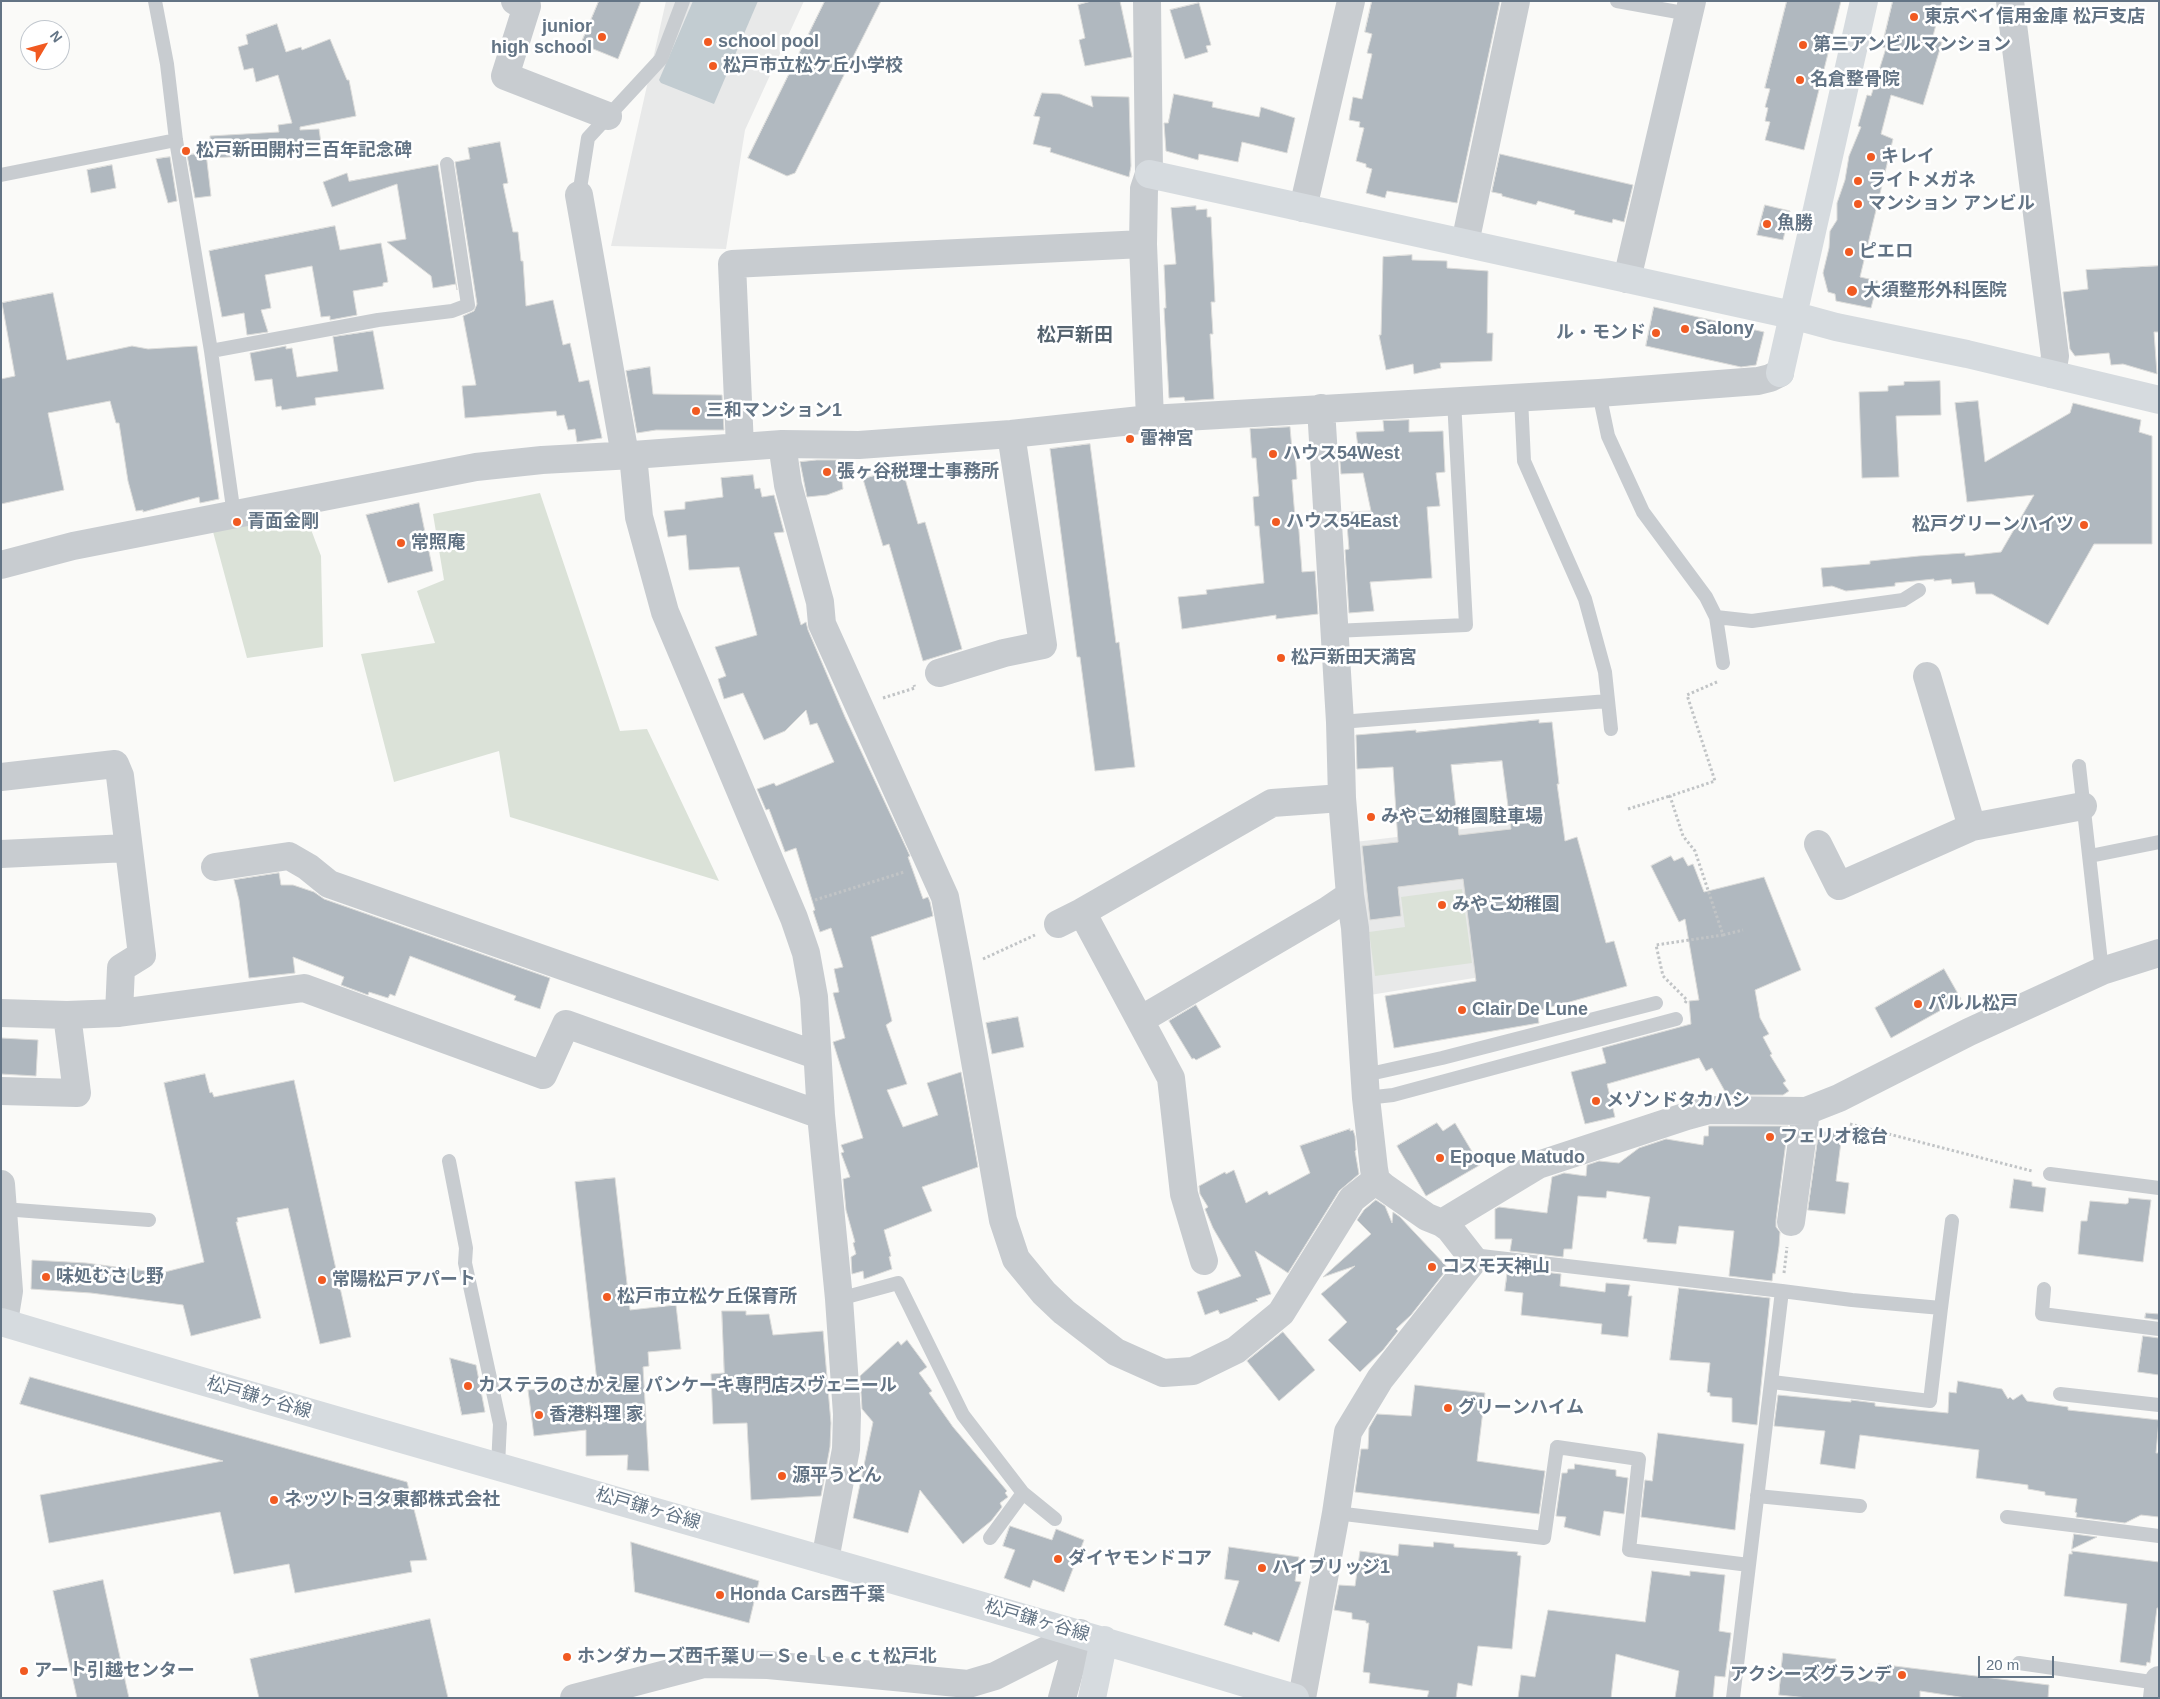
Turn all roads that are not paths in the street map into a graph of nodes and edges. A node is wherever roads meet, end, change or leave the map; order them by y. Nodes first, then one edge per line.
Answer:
1 (155, 1) edge
2 (515, 1) edge
3 (683, 1) edge
4 (1147, 1) edge
5 (1351, 1) edge
6 (1516, 1) edge
7 (1617, 1) edge
8 (1864, 1) edge
9 (2010, 1) edge
10 (1691, 8) edge
11 (608, 116) junction
12 (176, 140) junction
13 (447, 164) dead end
14 (1148, 174) junction
15 (1, 175) edge
16 (579, 195) joint
17 (1303, 208) junction
18 (1465, 243) junction
19 (1143, 244) junction
20 (1628, 280) junction
21 (1792, 315) junction
22 (211, 351) junction
23 (2052, 374) junction
24 (1599, 393) junction
25 (1521, 398) junction
26 (1454, 400) junction
27 (2159, 400) edge
28 (1321, 408) junction
29 (1150, 419) junction
30 (1011, 434) junction
31 (782, 444) junction
32 (740, 447) junction
33 (629, 455) junction
34 (234, 515) junction
35 (1, 565) edge
36 (1919, 590) dead end
37 (1716, 618) junction
38 (1334, 631) junction
39 (1723, 663) road end
40 (939, 673) road end
41 (1928, 676) dead end
42 (1608, 701) junction
43 (1340, 722) junction
44 (1611, 729) dead end
45 (2079, 766) dead end
46 (1, 777) edge
47 (1342, 798) junction
48 (2083, 806) junction
49 (1972, 826) junction
50 (2159, 842) edge
51 (1818, 844) dead end
52 (128, 848) junction
53 (1, 854) edge
54 (2090, 856) junction
55 (215, 867) dead end
56 (1350, 894) junction
57 (1082, 912) junction
58 (1058, 924) road end
59 (2159, 953) edge
60 (2102, 971) junction
61 (1656, 1003) dead end
62 (1, 1013) edge
63 (119, 1013) junction
64 (67, 1015) junction
65 (1676, 1019) road end
66 (1140, 1020) junction
67 (816, 1055) junction
68 (1366, 1086) junction
69 (1, 1091) edge
70 (1810, 1110) junction
71 (821, 1115) junction
72 (449, 1161) dead end
73 (2050, 1174) road end
74 (1376, 1180) junction
75 (2159, 1188) edge
76 (2, 1197) edge
77 (149, 1220) dead end
78 (1952, 1221) dead end
79 (1791, 1222) road end
80 (1442, 1223) junction
81 (1474, 1260) junction
82 (1204, 1261) dead end
83 (2044, 1289) dead end
84 (1782, 1290) junction
85 (839, 1300) junction
86 (1942, 1308) junction
87 (3, 1322) edge
88 (2159, 1329) edge
89 (1772, 1382) junction
90 (2060, 1394) dead end
91 (2159, 1405) edge
92 (498, 1466) junction
93 (1024, 1493) junction
94 (1757, 1496) junction
95 (1860, 1506) dead end
96 (1336, 1514) junction
97 (2007, 1517) dead end
98 (1055, 1519) dead end
99 (2159, 1536) edge
100 (990, 1538) dead end
101 (825, 1560) junction
102 (1749, 1565) junction
103 (1092, 1636) junction
104 (2019, 1663) dead end
105 (2159, 1682) edge
106 (574, 1698) edge
107 (1062, 1698) edge
108 (1092, 1698) edge
109 (1295, 1698) edge
110 (1302, 1698) edge
111 (1732, 1698) edge
112 (2157, 1698) edge

1 - 12 lane
2 - 11 street
3 - 11 lane
4 - 14 street
5 - 17 street
6 - 18 street
7 - 10 lane
8 - 21 street
9 - 23 street
10 - 20 street
11 - 16 lane
12 - 15 lane
12 - 22 lane
13 - 22 lane
14 - 17 street
14 - 19 street
16 - 33 street
17 - 18 street
18 - 20 street
19 - 29 street
19 - 32 street
20 - 21 street
21 - 23 street
21 - 24 street
22 - 34 lane
23 - 27 street
24 - 25 street
24 - 37 lane
25 - 26 street
25 - 42 lane
26 - 28 street
26 - 38 lane
28 - 29 street
28 - 38 street
29 - 30 street
30 - 31 street
30 - 40 street
31 - 32 street
31 - 74 street
32 - 33 street
33 - 34 street
33 - 67 street
34 - 35 street
36 - 37 lane
37 - 39 lane
38 - 43 street
41 - 49 street
42 - 43 lane
42 - 44 lane
43 - 47 street
45 - 48 lane
46 - 52 street
47 - 56 street
47 - 57 street
48 - 49 street
48 - 54 lane
49 - 51 street
50 - 54 lane
52 - 53 street
52 - 63 street
54 - 60 lane
55 - 67 street
56 - 66 street
56 - 68 street
57 - 58 street
57 - 66 street
59 - 60 street
60 - 70 street
61 - 68 lane
62 - 64 street
63 - 64 street
63 - 71 street
64 - 69 street
65 - 68 lane
66 - 82 street
67 - 71 street
68 - 74 street
70 - 79 street
70 - 80 street
71 - 85 street
72 - 92 lane
73 - 75 lane
74 - 80 street
76 - 77 lane
76 - 87 street
78 - 86 lane
80 - 81 street
81 - 84 lane
81 - 96 street
83 - 88 lane
84 - 86 lane
84 - 89 lane
85 - 93 lane
85 - 101 street
86 - 89 lane
87 - 92 street, 松戸鎌ヶ谷線
89 - 94 lane
90 - 91 lane
92 - 101 street, 松戸鎌ヶ谷線
93 - 98 lane
93 - 100 lane
94 - 95 lane
94 - 102 lane
96 - 102 lane
96 - 110 street
97 - 99 lane
101 - 103 street, 松戸鎌ヶ谷線
102 - 111 lane
103 - 106 street
103 - 107 street
103 - 108 street
103 - 109 street, 松戸鎌ヶ谷線
104 - 105 lane
105 - 112 street

